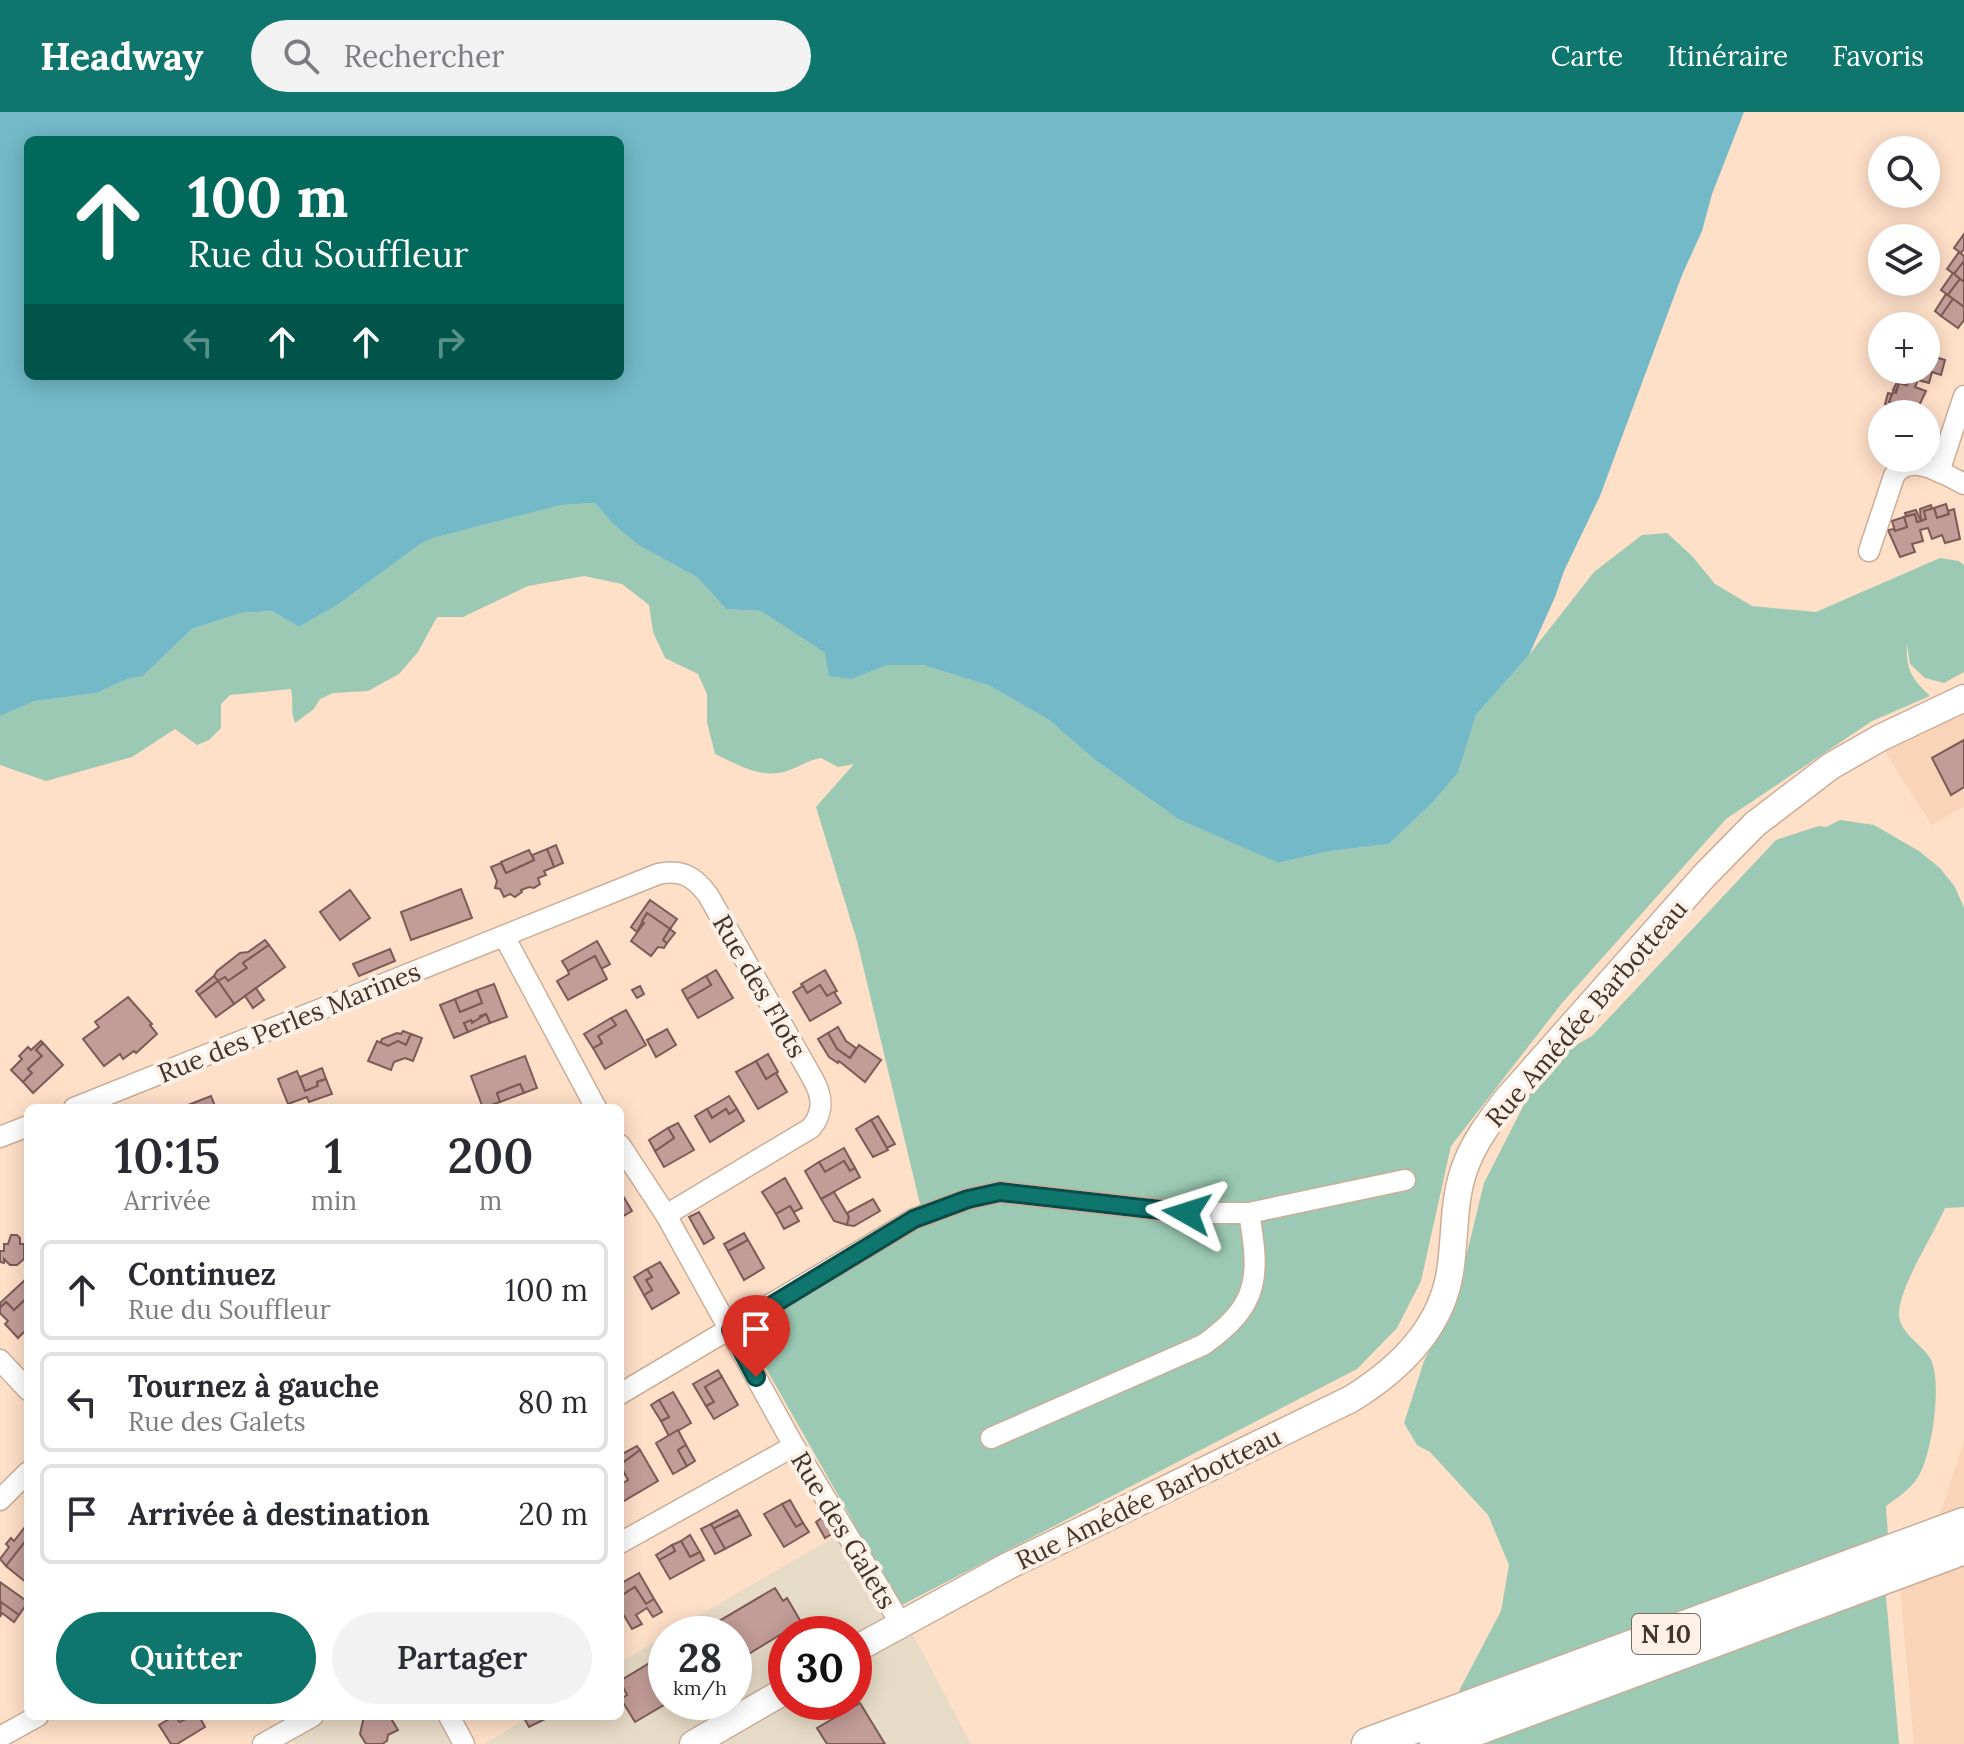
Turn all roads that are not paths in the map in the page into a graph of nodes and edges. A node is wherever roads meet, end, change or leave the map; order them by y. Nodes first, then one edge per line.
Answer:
1 (1964, 396) edge
2 (1940, 469) edge
3 (1896, 472) edge
4 (1939, 472) edge
5 (1964, 484) edge
6 (1869, 551) dead end
7 (1964, 698) edge
8 (504, 936) junction
9 (84, 1104) edge
10 (594, 1104) edge
11 (24, 1128) edge
12 (0, 1137) edge
13 (624, 1151) edge
14 (1405, 1180) dead end
15 (1249, 1213) junction
16 (666, 1215) junction
17 (731, 1330) junction
18 (0, 1360) edge
19 (24, 1386) edge
20 (624, 1392) edge
21 (991, 1438) dead end
22 (794, 1446) junction
23 (24, 1476) edge
24 (0, 1500) edge
25 (1964, 1524) edge
26 (624, 1541) edge
27 (1964, 1548) edge
28 (901, 1624) junction
29 (872, 1640) edge
30 (768, 1700) edge
31 (31, 1720) edge
32 (299, 1720) edge
33 (300, 1720) edge
34 (451, 1720) edge
35 (0, 1737) edge
36 (263, 1744) edge
37 (307, 1744) edge
38 (464, 1744) edge
39 (693, 1744) edge
40 (1368, 1744) edge
41 (1436, 1744) edge

1 - 2 street
3 - 6 street
4 - 5 street
7 - 28 street, Rue Amédée Barbotteau
8 - 9 street, Rue des Perles Marines
8 - 10 street
8 - 16 street, Rue des Flots
11 - 12 street
13 - 16 street, Rue des Galets
14 - 15 street
15 - 17 street
15 - 21 street
16 - 17 street, Rue des Galets
17 - 20 street
17 - 22 street, Rue des Galets
18 - 19 street
22 - 26 street
22 - 28 street, Rue des Galets
23 - 24 street
25 - 40 main road, N 10
27 - 41 main road, N 10
28 - 29 street, Rue Amédée Barbotteau
30 - 39 street
31 - 35 street
32 - 36 street
33 - 37 street
34 - 38 street

